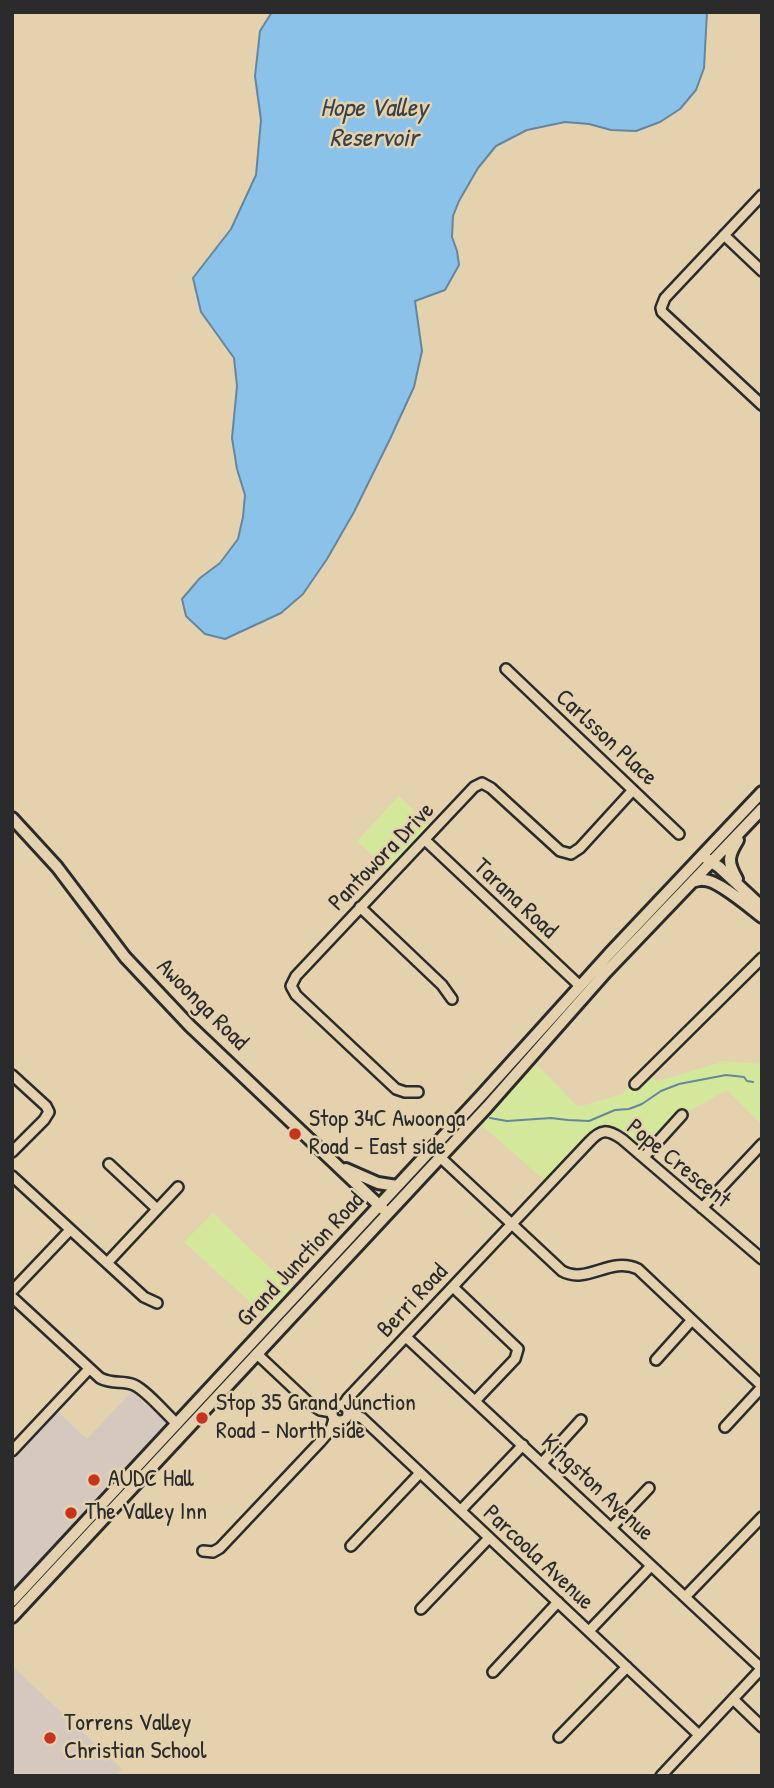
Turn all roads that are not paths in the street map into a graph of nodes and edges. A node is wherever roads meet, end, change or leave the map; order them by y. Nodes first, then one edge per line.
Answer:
1 (761, 197) edge
2 (724, 235) junction
3 (762, 271) edge
4 (762, 405) edge
5 (506, 669) dead end
6 (633, 790) junction
7 (762, 792) edge
8 (762, 809) edge
9 (12, 818) edge
10 (748, 822) junction
11 (680, 834) dead end
12 (425, 840) junction
13 (706, 859) junction
14 (692, 882) junction
15 (744, 891) junction
16 (360, 907) junction
17 (762, 907) edge
18 (762, 916) edge
19 (762, 958) edge
20 (606, 972) junction
21 (580, 986) junction
22 (452, 999) dead end
23 (577, 1005) junction
24 (12, 1075) edge
25 (635, 1084) dead end
26 (418, 1091) dead end
27 (682, 1115) dead end
28 (762, 1144) edge
29 (12, 1152) edge
30 (440, 1157) junction
31 (644, 1157) junction
32 (109, 1164) dead end
33 (340, 1167) junction
34 (12, 1176) edge
35 (397, 1186) junction
36 (178, 1187) dead end
37 (702, 1208) junction
38 (157, 1209) junction
39 (383, 1209) junction
40 (513, 1223) junction
41 (70, 1230) junction
42 (762, 1259) edge
43 (107, 1263) junction
44 (453, 1287) junction
45 (12, 1291) edge
46 (12, 1297) edge
47 (157, 1303) dead end
48 (691, 1321) junction
49 (406, 1337) junction
50 (253, 1350) junction
51 (656, 1360) dead end
52 (89, 1369) junction
53 (762, 1387) edge
54 (475, 1401) junction
55 (346, 1410) junction
56 (333, 1416) junction
57 (581, 1420) dead end
58 (726, 1427) dead end
59 (181, 1428) junction
60 (14, 1445) edge
61 (523, 1445) junction
62 (541, 1463) junction
63 (420, 1473) junction
64 (649, 1488) dead end
65 (461, 1510) junction
66 (762, 1517) edge
67 (93, 1522) junction
68 (611, 1528) junction
69 (489, 1538) junction
70 (351, 1546) dead end
71 (203, 1551) dead end
72 (651, 1566) junction
73 (45, 1582) junction
74 (25, 1587) junction
75 (685, 1597) junction
76 (12, 1601) edge
77 (558, 1602) junction
78 (421, 1609) dead end
79 (13, 1613) edge
80 (589, 1632) junction
81 (626, 1667) junction
82 (761, 1668) edge
83 (493, 1672) dead end
84 (733, 1699) junction
85 (762, 1727) edge
86 (699, 1735) junction
87 (559, 1738) dead end
88 (661, 1776) edge

1 - 2 street
2 - 3 street
2 - 4 street
5 - 6 street, Carlsson Place
6 - 11 street, Carlsson Place
6 - 12 street, Pantowora Drive
7 - 13 main road, Grand Junction Road
8 - 10 main road, Grand Junction Road
9 - 33 main road, Awoonga Road
10 - 13 main road, Grand Junction Road
10 - 15 main road
12 - 16 street, Pantowora Drive
12 - 21 street, Tarana Road
13 - 14 main road, Grand Junction Road
13 - 15 main road
13 - 18 main road
13 - 21 main road, Grand Junction Road
14 - 18 main road
14 - 20 main road, Grand Junction Road
15 - 17 main road
16 - 22 street
16 - 26 street, Pantowora Drive
19 - 25 street
20 - 21 main road
20 - 23 main road, Grand Junction Road
21 - 23 main road
21 - 35 main road, Grand Junction Road
23 - 30 main road, Grand Junction Road
24 - 29 street
27 - 31 street
28 - 37 street
30 - 39 main road, Grand Junction Road
30 - 40 street
31 - 37 street, Pope Crescent
31 - 40 street, Pope Crescent
32 - 38 street
33 - 35 main road
33 - 39 main road, Awoonga Road
34 - 41 street
35 - 39 main road, Grand Junction Road
36 - 38 street
37 - 42 street, Pope Crescent
38 - 43 street
39 - 50 main road, Grand Junction Road
40 - 44 street, Berri Road
40 - 48 street
41 - 43 street
41 - 45 street
43 - 47 street
44 - 49 street, Berri Road
44 - 54 street
46 - 52 street
48 - 51 street
48 - 53 street
49 - 54 street, Kingston Avenue
49 - 55 street, Berri Road
50 - 56 street
50 - 59 main road, Grand Junction Road
52 - 59 street
52 - 60 street
53 - 58 street
54 - 61 street, Kingston Avenue
55 - 56 street
55 - 56 street
55 - 63 street, Parcoola Avenue
56 - 71 street
57 - 62 street
59 - 67 main road, Grand Junction Road
61 - 62 street, Kingston Avenue
61 - 65 street
62 - 68 street, Kingston Avenue
63 - 65 street, Parcoola Avenue
63 - 70 street
64 - 68 street
65 - 69 street, Parcoola Avenue
66 - 75 street
67 - 73 main road, Grand Junction Road
67 - 74 main road, Grand Junction Road
68 - 72 street, Kingston Avenue
69 - 77 street, Parcoola Avenue
69 - 78 street
72 - 75 street, Kingston Avenue
72 - 80 street
73 - 74 main road
73 - 79 main road, Grand Junction Road
74 - 76 main road, Grand Junction Road
75 - 82 street, Kingston Avenue
77 - 80 street, Parcoola Avenue
77 - 83 street
80 - 81 street, Parcoola Avenue
81 - 86 street, Parcoola Avenue
81 - 87 street
82 - 84 street
84 - 85 street
84 - 86 street
86 - 88 street

